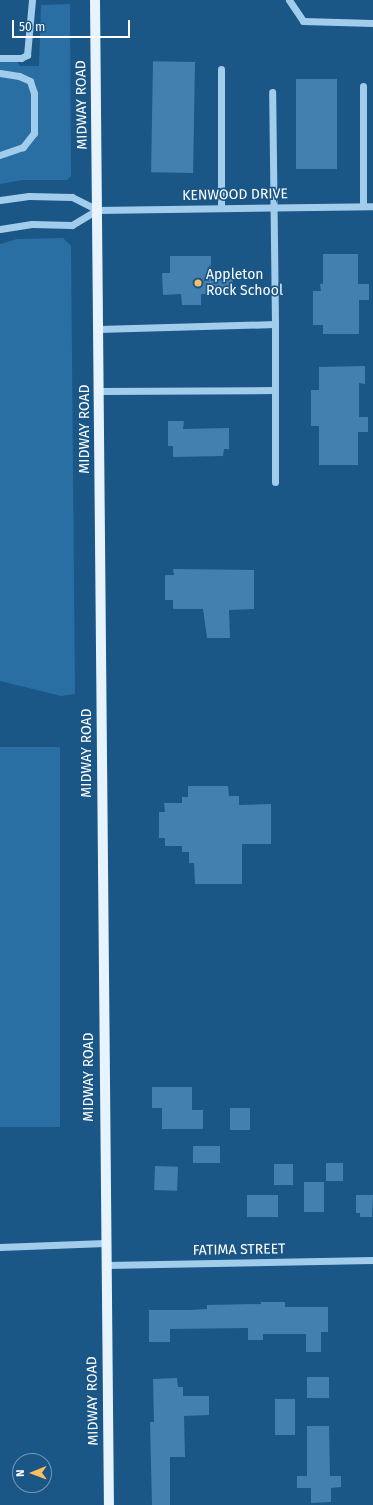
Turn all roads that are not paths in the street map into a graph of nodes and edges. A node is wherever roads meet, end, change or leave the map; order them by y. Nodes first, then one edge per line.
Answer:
1 (32, 0) edge
2 (95, 0) edge
3 (289, 0) edge
4 (373, 23) edge
5 (0, 58) edge
6 (221, 69) dead end
7 (0, 73) edge
8 (363, 86) dead end
9 (272, 92) dead end
10 (0, 155) edge
11 (0, 200) edge
12 (363, 206) junction
13 (373, 206) edge
14 (221, 208) junction
15 (272, 208) junction
16 (97, 210) junction
17 (0, 229) edge
18 (275, 324) junction
19 (98, 328) junction
20 (275, 390) junction
21 (98, 391) junction
22 (275, 482) dead end
23 (105, 1243) junction
24 (0, 1247) edge
25 (373, 1260) edge
26 (106, 1266) junction
27 (109, 1505) edge

1 - 5 street
2 - 16 main road, MIDWAY ROAD
3 - 4 street
6 - 14 street
7 - 10 street
8 - 12 street
9 - 15 street
11 - 16 street
12 - 13 street, KENWOOD DRIVE
12 - 15 street, KENWOOD DRIVE
14 - 15 street, KENWOOD DRIVE
14 - 16 street, KENWOOD DRIVE
15 - 18 street
16 - 17 street
16 - 19 main road, MIDWAY ROAD
18 - 19 street
18 - 20 street
19 - 21 main road, MIDWAY ROAD
20 - 21 street
20 - 22 street
21 - 23 main road, MIDWAY ROAD
23 - 24 street
23 - 26 main road, MIDWAY ROAD
25 - 26 street, FATIMA STREET
26 - 27 main road, MIDWAY ROAD

